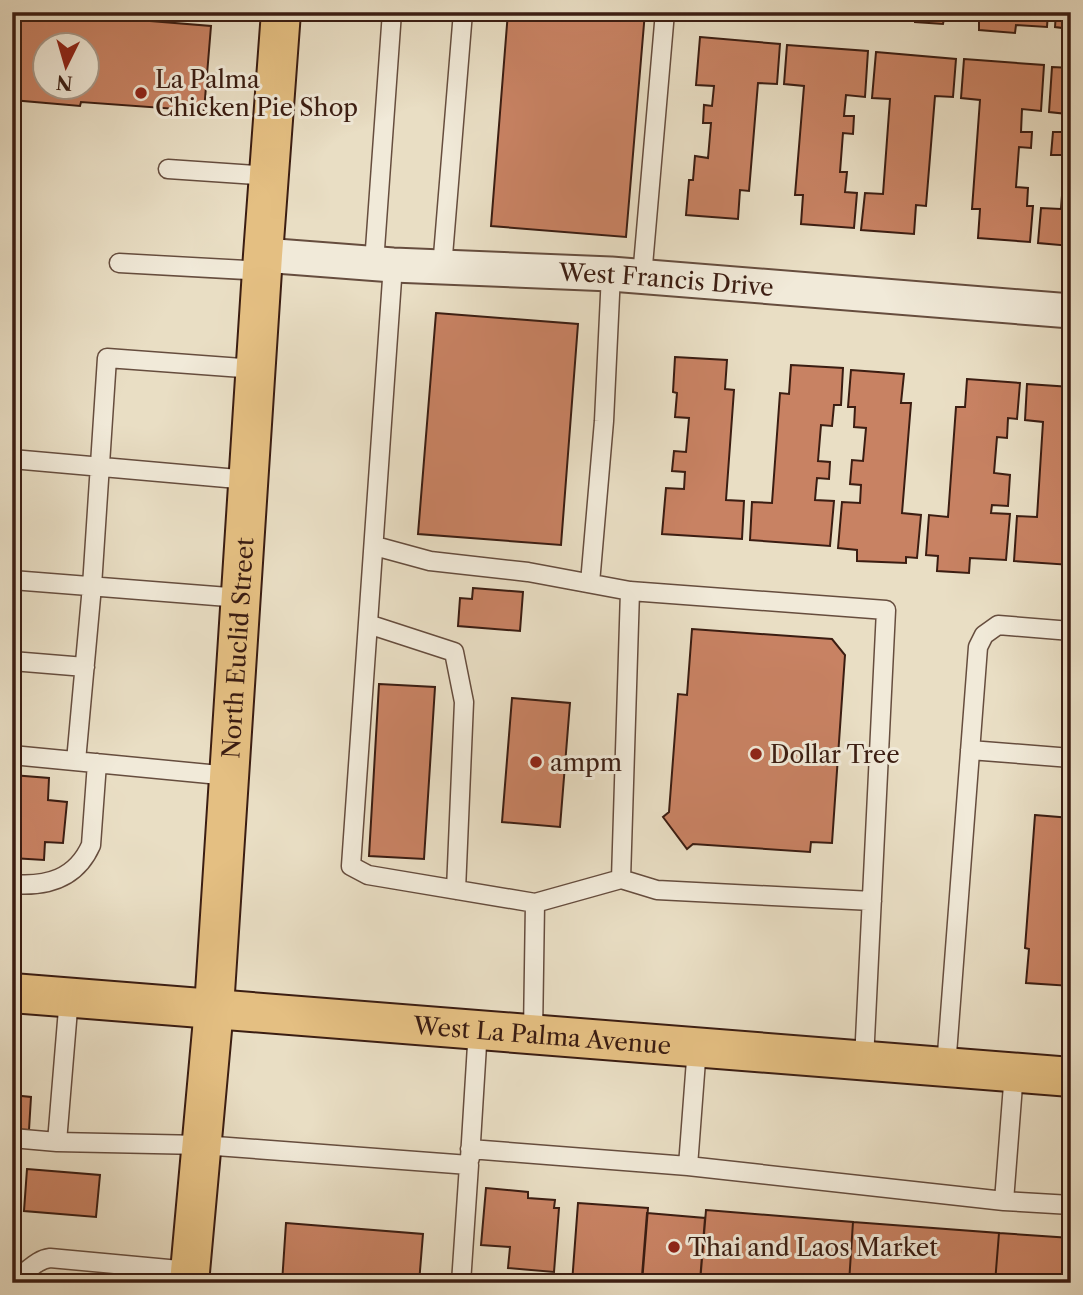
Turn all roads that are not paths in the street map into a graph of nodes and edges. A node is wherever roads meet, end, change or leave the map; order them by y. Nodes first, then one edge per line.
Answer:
1 (281, 12) edge
2 (392, 12) edge
3 (463, 12) edge
4 (665, 12) edge
5 (168, 169) dead end
6 (269, 176) junction
7 (119, 263) dead end
8 (263, 263) junction
9 (383, 264) junction
10 (442, 268) junction
11 (627, 275) junction
12 (1071, 311) edge
13 (256, 369) junction
14 (12, 459) edge
15 (100, 467) junction
16 (249, 480) junction
17 (375, 546) junction
18 (12, 580) edge
19 (590, 583) junction
20 (92, 586) junction
21 (630, 591) junction
22 (241, 598) junction
23 (368, 624) junction
24 (1071, 631) edge
25 (12, 661) edge
26 (85, 667) junction
27 (970, 750) junction
28 (12, 755) edge
29 (1071, 758) edge
30 (76, 761) junction
31 (97, 763) junction
32 (230, 776) junction
33 (621, 879) junction
34 (12, 884) edge
35 (456, 890) junction
36 (872, 901) junction
37 (535, 903) junction
38 (12, 993) edge
39 (69, 997) junction
40 (214, 1008) junction
41 (478, 1029) junction
42 (533, 1034) junction
43 (696, 1047) junction
44 (864, 1060) junction
45 (946, 1067) junction
46 (1014, 1072) junction
47 (1071, 1077) edge
48 (12, 1138) edge
49 (57, 1142) junction
50 (202, 1145) junction
51 (470, 1157) junction
52 (688, 1166) junction
53 (1004, 1201) junction
54 (1071, 1205) edge
55 (189, 1277) edge
56 (12, 1280) edge
57 (461, 1283) edge

1 - 6 main road, North Euclid Street
2 - 9 lane
3 - 10 lane
4 - 11 lane
5 - 6 lane
6 - 8 main road, North Euclid Street
7 - 8 lane
8 - 9 street, West Francis Drive
8 - 13 main road, North Euclid Street
9 - 10 street, West Francis Drive
9 - 17 lane
10 - 11 street, West Francis Drive
11 - 12 street, West Francis Drive
11 - 19 lane
13 - 15 lane
13 - 16 main road, North Euclid Street
14 - 15 lane
15 - 16 lane
15 - 20 lane
16 - 22 main road, North Euclid Street
17 - 19 lane
17 - 23 lane
18 - 20 lane
19 - 21 lane
20 - 22 lane
20 - 26 lane
21 - 33 lane
21 - 36 lane
22 - 32 main road, North Euclid Street
23 - 35 lane
23 - 35 lane
24 - 27 lane
25 - 26 lane
26 - 30 lane
27 - 29 lane
27 - 45 lane
28 - 30 lane
30 - 31 lane
31 - 32 lane
31 - 34 lane
32 - 40 main road, North Euclid Street
33 - 36 lane
33 - 37 lane
35 - 37 lane
36 - 44 lane
37 - 42 lane
38 - 39 main road, West La Palma Avenue
39 - 40 main road, West La Palma Avenue
39 - 49 lane
40 - 41 main road, West La Palma Avenue
40 - 50 main road, North Euclid Street
41 - 42 main road, West La Palma Avenue
41 - 51 lane
42 - 43 main road, West La Palma Avenue
43 - 44 main road, West La Palma Avenue
43 - 52 lane
44 - 45 main road, West La Palma Avenue
45 - 46 main road, West La Palma Avenue
46 - 47 main road, West La Palma Avenue
46 - 53 lane
48 - 49 lane
49 - 50 lane
50 - 51 lane
50 - 55 main road, North Euclid Street
51 - 52 lane
51 - 57 lane
52 - 53 lane
53 - 54 lane
55 - 56 lane

